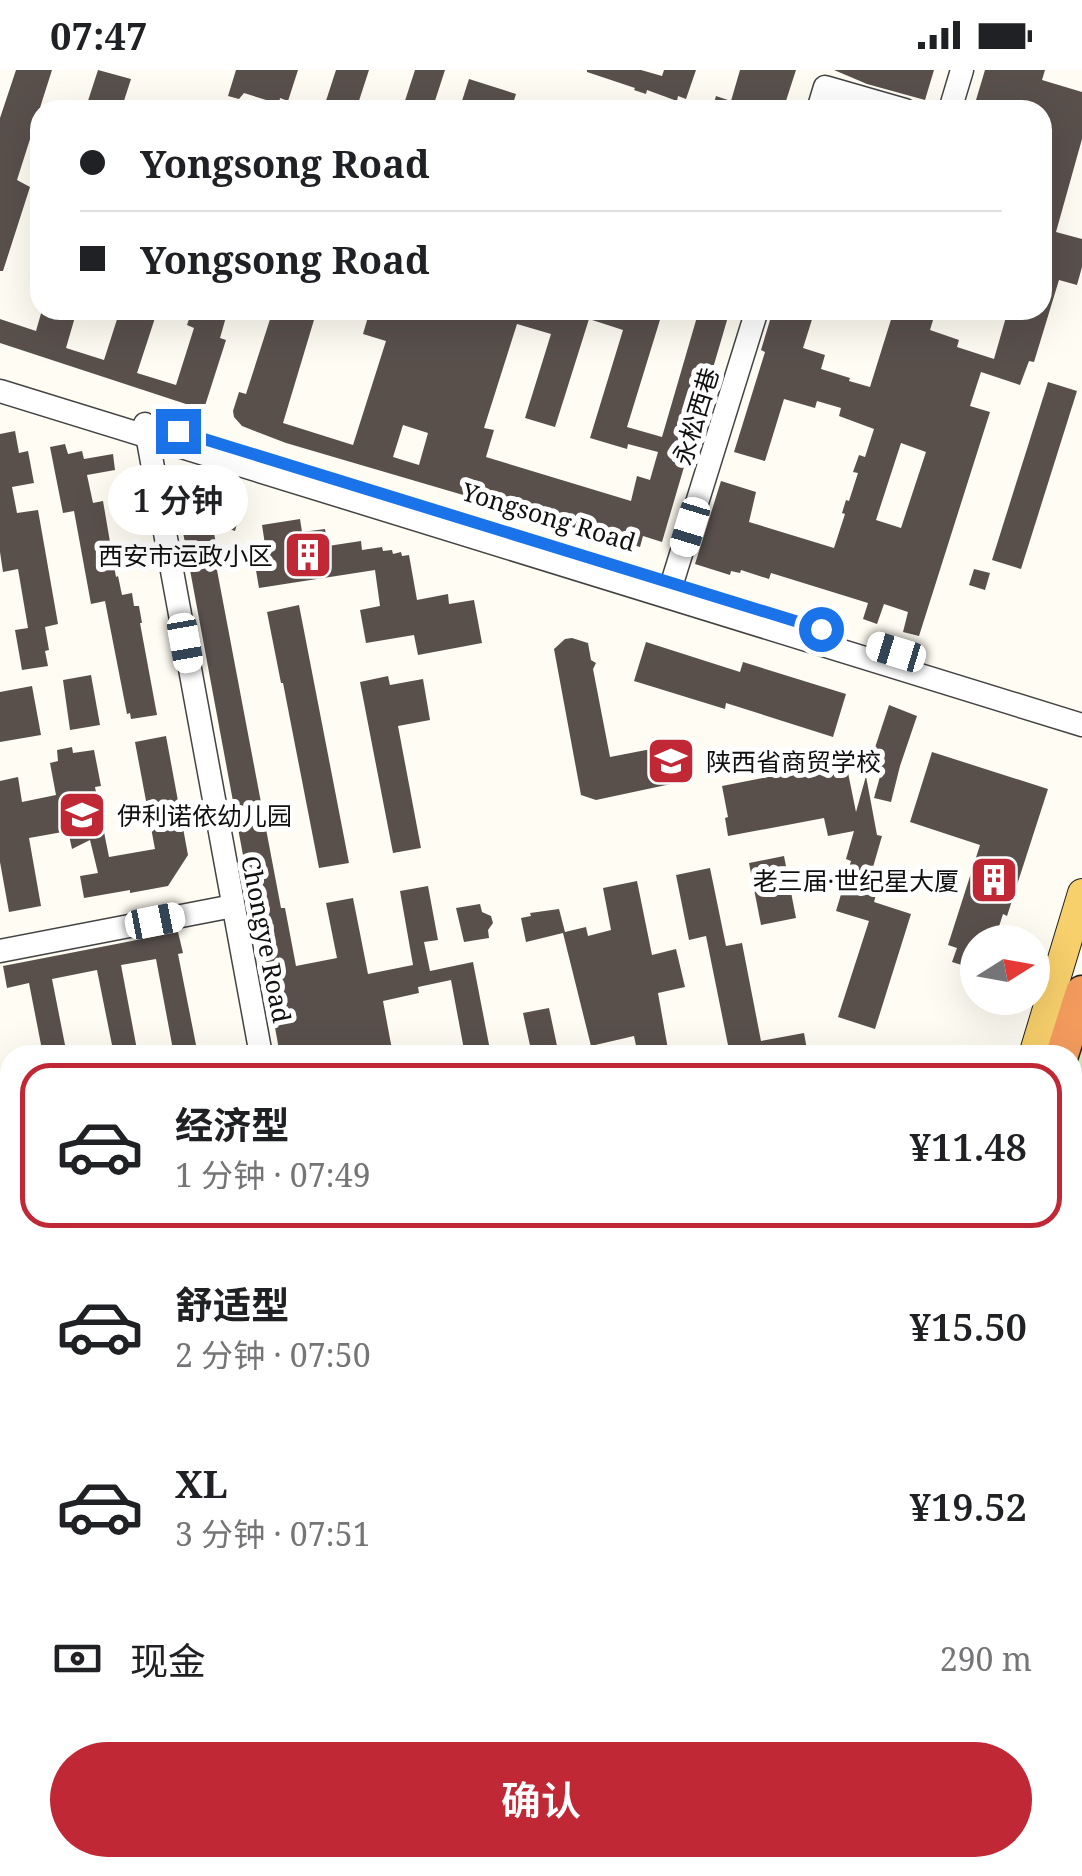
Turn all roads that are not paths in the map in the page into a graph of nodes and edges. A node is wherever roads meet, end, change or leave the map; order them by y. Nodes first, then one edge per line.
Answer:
1 (962, 70) edge
2 (821, 100) edge
3 (870, 100) edge
4 (953, 100) edge
5 (753, 320) edge
6 (0, 375) edge
7 (0, 391) edge
8 (146, 429) junction
9 (670, 589) junction
10 (1082, 709) edge
11 (1082, 725) edge
12 (1082, 893) edge
13 (232, 906) junction
14 (0, 951) edge
15 (1082, 992) edge
16 (260, 1045) edge
17 (1036, 1045) edge
18 (1065, 1045) edge

1 - 4 street
2 - 3 street
5 - 9 street, 永松西巷
6 - 8 street, Yongsong Road
7 - 8 street, Yongsong Road
8 - 9 street, Yongsong Road
8 - 13 street, Chongye Road
9 - 10 street, Yongsong Road
9 - 11 street, Yongsong Road
12 - 17 main road
13 - 14 street
13 - 16 street, Chongye Road
15 - 18 highway

